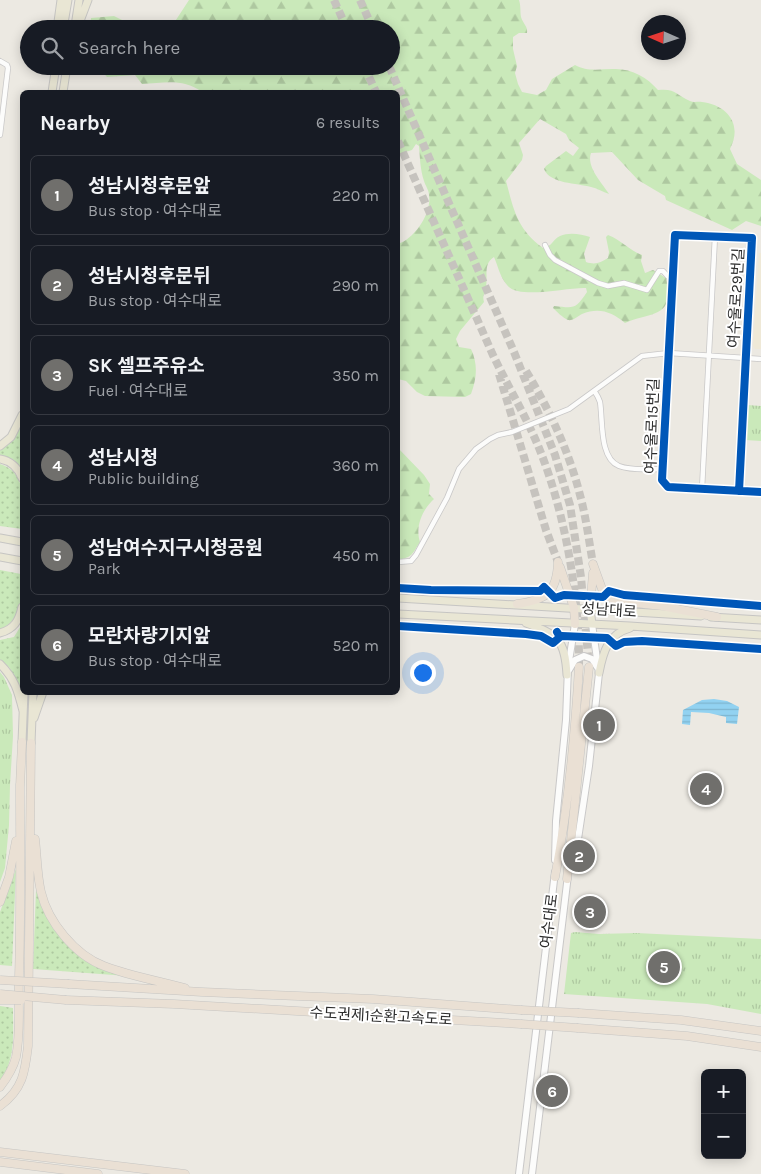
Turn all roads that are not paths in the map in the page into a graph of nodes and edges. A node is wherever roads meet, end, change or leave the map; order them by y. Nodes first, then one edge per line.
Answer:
1 (61, 0) edge
2 (68, 0) edge
3 (79, 0) edge
4 (88, 0) edge
5 (58, 20) edge
6 (65, 20) edge
7 (76, 20) edge
8 (79, 20) edge
9 (0, 61) edge
10 (55, 75) edge
11 (65, 75) edge
12 (52, 90) edge
13 (62, 90) edge
14 (0, 135) edge
15 (715, 236) junction
16 (546, 245) dead end
17 (672, 281) junction
18 (669, 353) junction
19 (709, 356) junction
20 (747, 358) junction
21 (761, 359) edge
22 (595, 392) junction
23 (20, 419) edge
24 (0, 446) edge
25 (0, 459) edge
26 (662, 469) junction
27 (20, 473) edge
28 (702, 489) junction
29 (739, 491) junction
30 (761, 492) edge
31 (0, 538) edge
32 (20, 542) edge
33 (0, 557) edge
34 (20, 561) edge
35 (400, 562) edge
36 (400, 598) edge
37 (517, 604) junction
38 (574, 608) junction
39 (590, 609) junction
40 (400, 614) edge
41 (20, 616) edge
42 (717, 617) junction
43 (761, 620) edge
44 (518, 621) junction
45 (575, 624) junction
46 (592, 624) junction
47 (639, 626) junction
48 (0, 633) edge
49 (761, 635) edge
50 (0, 664) edge
51 (579, 667) tunnel mouth
52 (589, 667) tunnel mouth
53 (599, 673) junction
54 (567, 674) junction
55 (24, 695) edge
56 (33, 695) edge
57 (42, 695) edge
58 (23, 711) junction
59 (31, 728) junction
60 (22, 742) joint
61 (31, 743) joint
62 (20, 784) junction
63 (30, 789) junction
64 (555, 877) junction
65 (567, 879) junction
66 (0, 902) edge
67 (0, 980) edge
68 (202, 992) junction
69 (0, 994) edge
70 (0, 1000) edge
71 (66, 1000) junction
72 (761, 1031) edge
73 (761, 1047) edge
74 (0, 1087) edge
75 (0, 1106) edge
76 (0, 1152) edge
77 (0, 1162) edge
78 (98, 1174) edge
79 (185, 1174) edge
80 (519, 1174) edge
81 (532, 1174) edge

1 - 5 main road
2 - 6 main road
3 - 7 main road
4 - 8 main road
9 - 14 street
10 - 12 main road
11 - 13 main road
15 - 17 street
15 - 19 street, 여수울로29번길
15 - 20 street, 여수울로29번길
16 - 17 street
17 - 18 street
18 - 19 street, 여수울로29번길
18 - 22 street, 여수울로29번길
18 - 26 street, 여수울로15번길
19 - 20 street, 여수울로29번길
19 - 28 street
20 - 21 street, 여수울로29번길
20 - 29 street
22 - 26 street
22 - 35 street, 여수울로29번길
23 - 24 main road
25 - 27 main road
26 - 28 street, 여수울로15번길
28 - 29 street, 여수울로15번길
29 - 30 street, 여수울로15번길
31 - 32 main road
33 - 34 main road
36 - 37 main road, 성남대로
37 - 38 main road, 성남대로
37 - 38 highway
38 - 39 main road, 성남대로
38 - 45 highway
39 - 42 main road, 성남대로
39 - 42 highway
39 - 46 main road
40 - 44 main road, 성남대로
41 - 48 main road
42 - 43 main road, 성남대로
44 - 45 main road, 성남대로
44 - 54 main road
45 - 46 main road, 성남대로
45 - 54 main road
46 - 47 main road, 성남대로
46 - 53 main road
47 - 49 main road, 성남대로
47 - 53 main road
50 - 58 main road
51 - 64 highway, 여수대로
52 - 65 highway, 여수대로
53 - 54 main road
53 - 65 main road
54 - 64 main road
55 - 58 main road
56 - 59 main road
57 - 59 main road
58 - 60 main road
59 - 61 main road
60 - 62 highway
61 - 63 highway
62 - 66 highway
62 - 74 highway
63 - 68 highway
63 - 75 highway
64 - 80 main road, 여수대로
65 - 81 main road, 여수대로
67 - 68 highway, 수도권제1순환고속도로, bridge
68 - 72 highway, 수도권제1순환고속도로, bridge
69 - 71 highway, 수도권제1순환고속도로, bridge
70 - 71 highway, bridge
71 - 73 highway, 수도권제1순환고속도로, bridge
76 - 79 highway
77 - 78 highway

